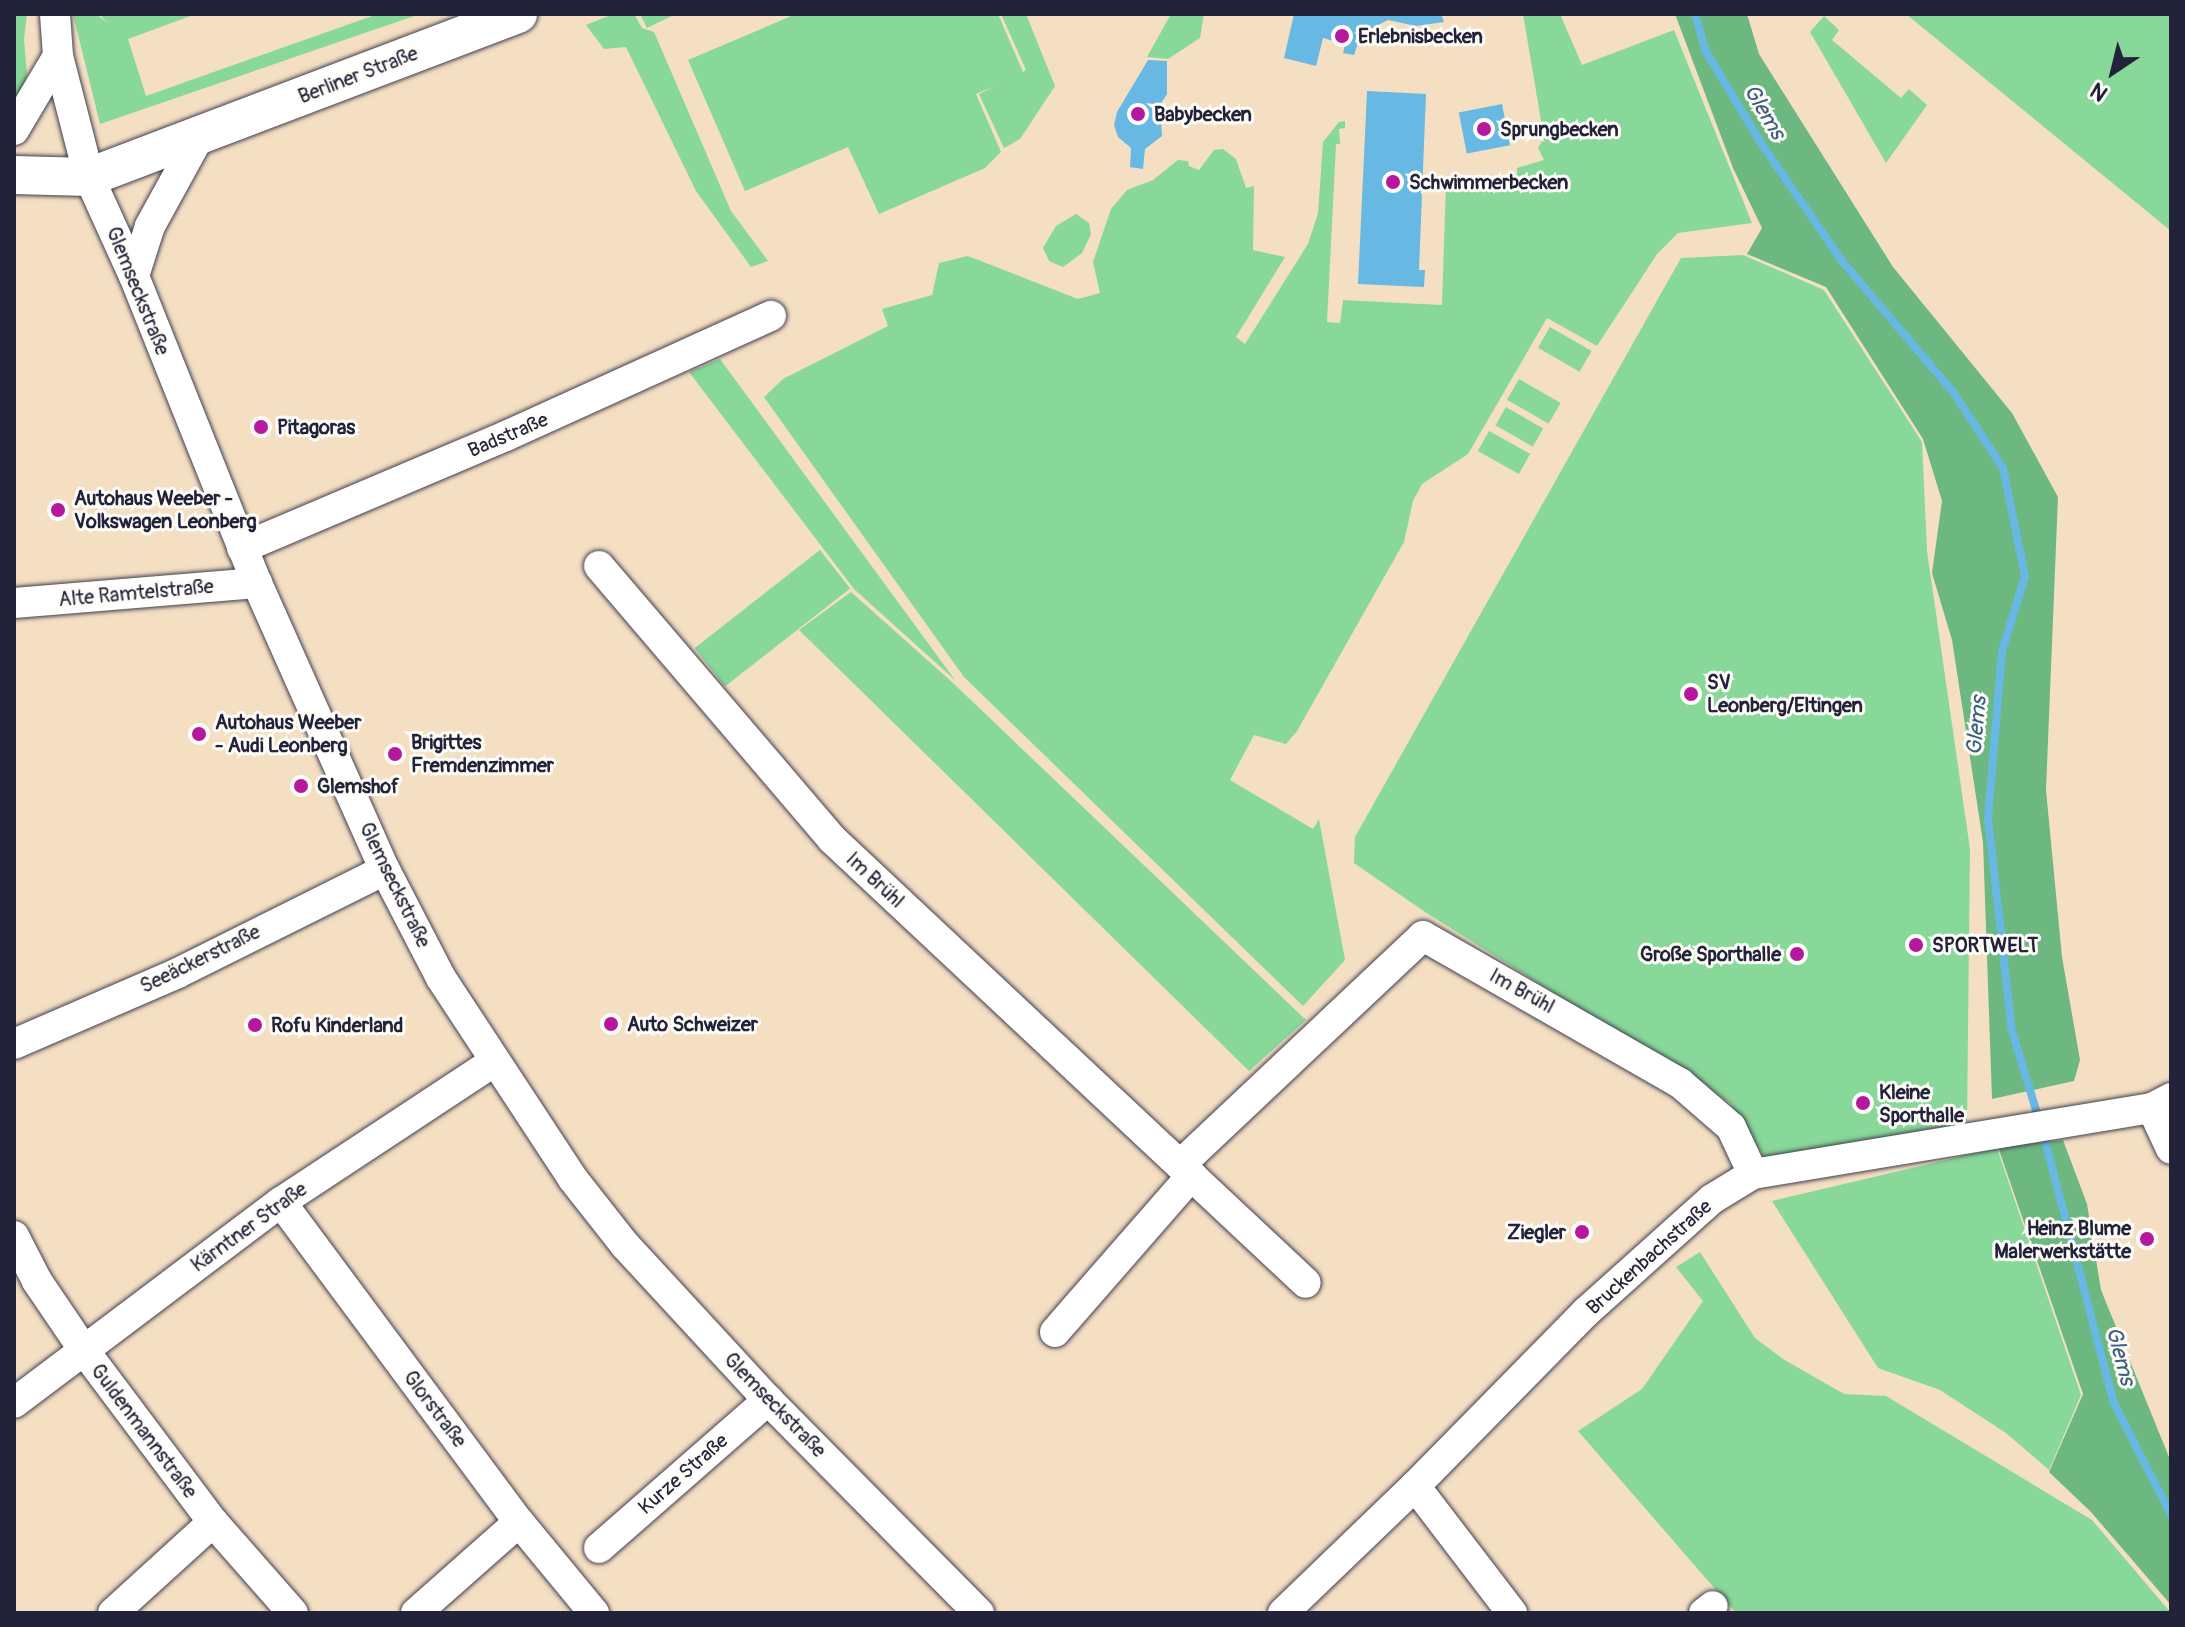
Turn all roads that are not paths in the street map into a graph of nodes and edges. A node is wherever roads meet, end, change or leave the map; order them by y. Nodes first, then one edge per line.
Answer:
1 (55, 14) edge
2 (518, 14) edge
3 (58, 56) junction
4 (14, 130) edge
5 (199, 137) junction
6 (14, 175) edge
7 (89, 177) junction
8 (134, 276) junction
9 (771, 316) dead end
10 (242, 548) junction
11 (599, 566) dead end
12 (257, 583) junction
13 (14, 603) edge
14 (385, 870) junction
15 (14, 1044) edge
16 (493, 1062) junction
17 (2161, 1103) edge
18 (2171, 1149) edge
19 (1187, 1170) junction
20 (1753, 1174) junction
21 (281, 1202) junction
22 (14, 1236) edge
23 (1306, 1283) dead end
24 (1055, 1332) dead end
25 (83, 1349) junction
26 (768, 1400) junction
27 (14, 1403) edge
28 (1415, 1486) junction
29 (213, 1522) junction
30 (519, 1522) junction
31 (599, 1548) dead end
32 (113, 1613) edge
33 (293, 1613) edge
34 (416, 1613) edge
35 (594, 1613) edge
36 (979, 1613) edge
37 (1283, 1613) edge
38 (1512, 1613) edge

1 - 3 street, Glemseckstraße
2 - 5 main road, Berliner Straße
3 - 4 street
3 - 7 street, Glemseckstraße
5 - 7 main road, Berliner Straße
5 - 8 street
6 - 7 main road, Berliner Straße
7 - 8 street, Glemseckstraße
8 - 10 street, Glemseckstraße
9 - 10 street, Badstraße
10 - 12 street, Glemseckstraße
11 - 19 street, Im Brühl
12 - 13 street, Alte Ramtelstraße
12 - 14 street, Glemseckstraße
14 - 15 street, Seeäckerstraße
14 - 16 street, Glemseckstraße
16 - 21 street, Kärntner Straße
16 - 26 street, Glemseckstraße
17 - 18 street
17 - 20 street, Bruckenbachstraße
19 - 20 street, Im Brühl
19 - 23 street, Im Brühl
19 - 24 street
20 - 28 street, Bruckenbachstraße
21 - 25 street, Kärntner Straße
21 - 30 street, Glorstraße
22 - 25 street, Guldenmannstraße
25 - 27 street, Kärntner Straße
25 - 29 street, Guldenmannstraße
26 - 31 street, Kurze Straße
26 - 36 street, Glemseckstraße
28 - 37 street, Bruckenbachstraße
28 - 38 street
29 - 32 street
29 - 33 street, Guldenmannstraße
30 - 34 street
30 - 35 street, Glorstraße

